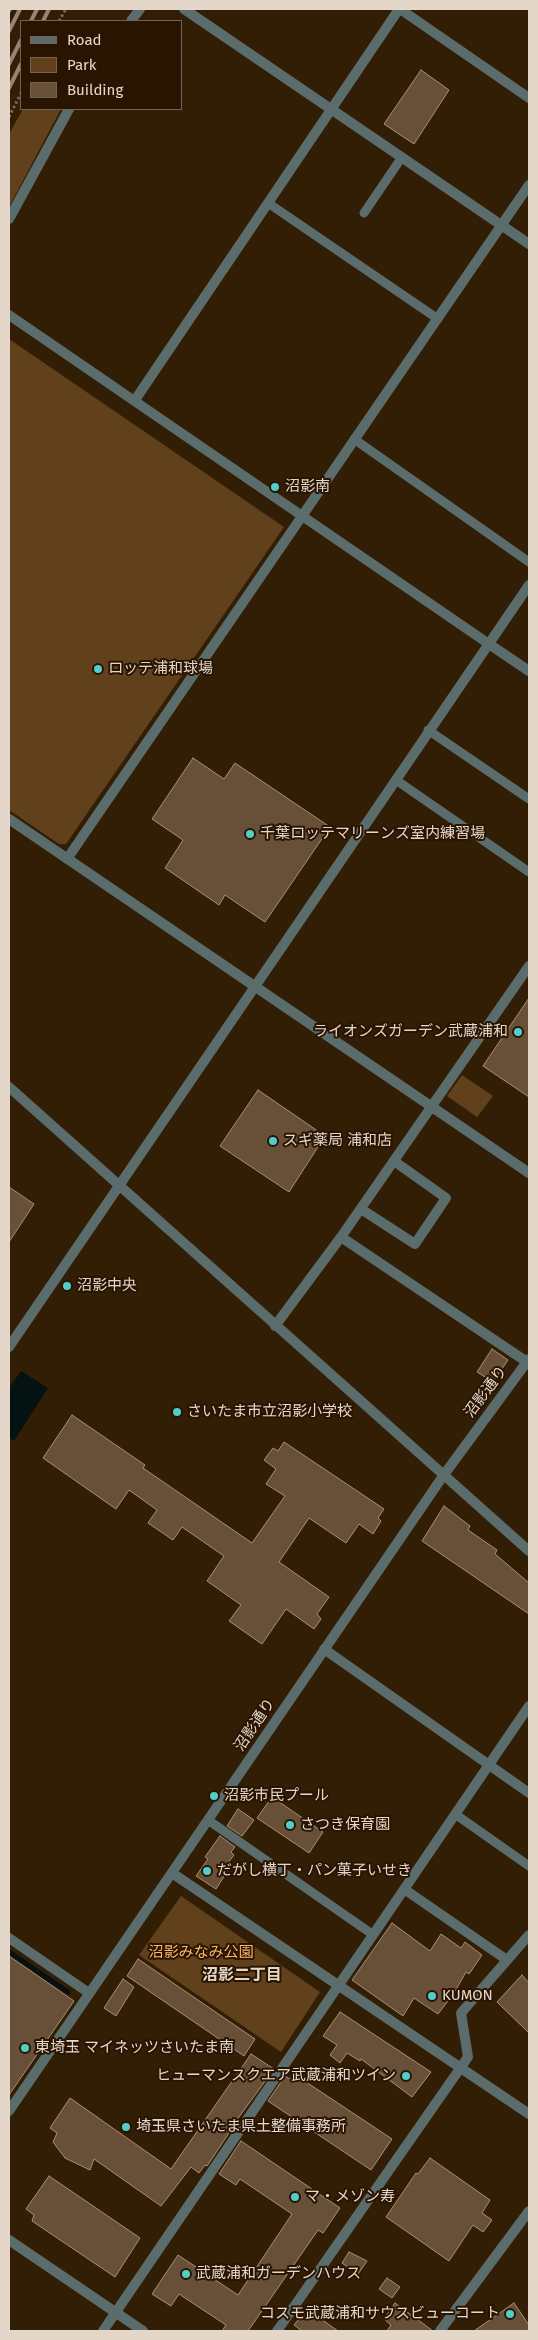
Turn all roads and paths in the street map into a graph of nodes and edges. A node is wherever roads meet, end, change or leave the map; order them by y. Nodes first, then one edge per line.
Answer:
1 (140, 9) edge
2 (184, 9) edge
3 (399, 9) edge
4 (132, 20) edge
5 (20, 95) edge
6 (529, 98) edge
7 (331, 109) junction
8 (68, 110) edge
9 (9, 117) edge
10 (402, 157) junction
11 (529, 185) edge
12 (268, 203) junction
13 (364, 213) dead end
14 (9, 219) edge
15 (502, 225) junction
16 (529, 244) edge
17 (9, 315) edge
18 (438, 319) junction
19 (135, 400) junction
20 (354, 439) junction
21 (302, 514) junction
22 (529, 562) edge
23 (529, 585) edge
24 (489, 644) junction
25 (529, 671) edge
26 (428, 730) junction
27 (396, 780) junction
28 (529, 799) edge
29 (9, 819) edge
30 (66, 859) junction
31 (529, 872) edge
32 (529, 966) edge
33 (254, 986) junction
34 (9, 1087) edge
35 (432, 1107) junction
36 (394, 1161) junction
37 (529, 1173) edge
38 (119, 1186) junction
39 (361, 1209) junction
40 (341, 1238) junction
41 (275, 1326) junction
42 (9, 1347) edge
43 (528, 1360) edge
44 (443, 1476) junction
45 (529, 1551) edge
46 (324, 1649) junction
47 (529, 1706) edge
48 (490, 1764) junction
49 (529, 1793) edge
50 (455, 1814) junction
51 (208, 1820) junction
52 (529, 1866) edge
53 (172, 1873) junction
54 (404, 1889) junction
55 (372, 1934) junction
56 (529, 1935) edge
57 (9, 1938) edge
58 (507, 1960) junction
59 (339, 1986) junction
60 (89, 1993) junction
61 (461, 2067) junction
62 (9, 2111) edge
63 (529, 2114) edge
64 (529, 2211) edge
65 (9, 2240) edge
66 (115, 2313) junction
67 (103, 2331) edge
68 (143, 2331) edge
69 (276, 2331) edge
70 (440, 2331) edge

1 - 4 street
2 - 7 street
3 - 6 street
3 - 7 street
5 - 9 path
7 - 10 street
7 - 12 street
8 - 14 street
10 - 13 lane
10 - 15 street
11 - 15 street
12 - 18 lane
12 - 19 street
15 - 16 street
15 - 18 street
17 - 19 street
18 - 20 street
19 - 21 street
20 - 21 street
20 - 22 lane
21 - 24 street
21 - 30 street
23 - 24 street
24 - 25 street
24 - 26 street
26 - 27 street
26 - 28 lane
27 - 31 lane
27 - 33 street
29 - 30 street
30 - 33 street
32 - 35 street
33 - 35 street
33 - 38 street
34 - 38 street
35 - 36 street
35 - 37 street
36 - 39 street
36 - 39 street
38 - 41 street
38 - 42 street
39 - 40 street
40 - 41 street
40 - 43 street
41 - 44 street
43 - 44 street, 沼影通り
44 - 45 street
44 - 46 street, 沼影通り
46 - 48 street
46 - 51 street, 沼影通り
47 - 48 street
48 - 49 street
48 - 50 street
50 - 52 lane
50 - 54 street
51 - 53 street, 沼影通り
51 - 55 lane
53 - 59 street
53 - 60 street, 沼影通り
54 - 55 street
54 - 58 street
55 - 59 street
56 - 58 street
57 - 60 street
58 - 61 street
59 - 61 street
59 - 66 street
60 - 62 street, 沼影通り
61 - 63 street
61 - 69 street
64 - 70 street
65 - 66 street
66 - 67 street
66 - 68 street

